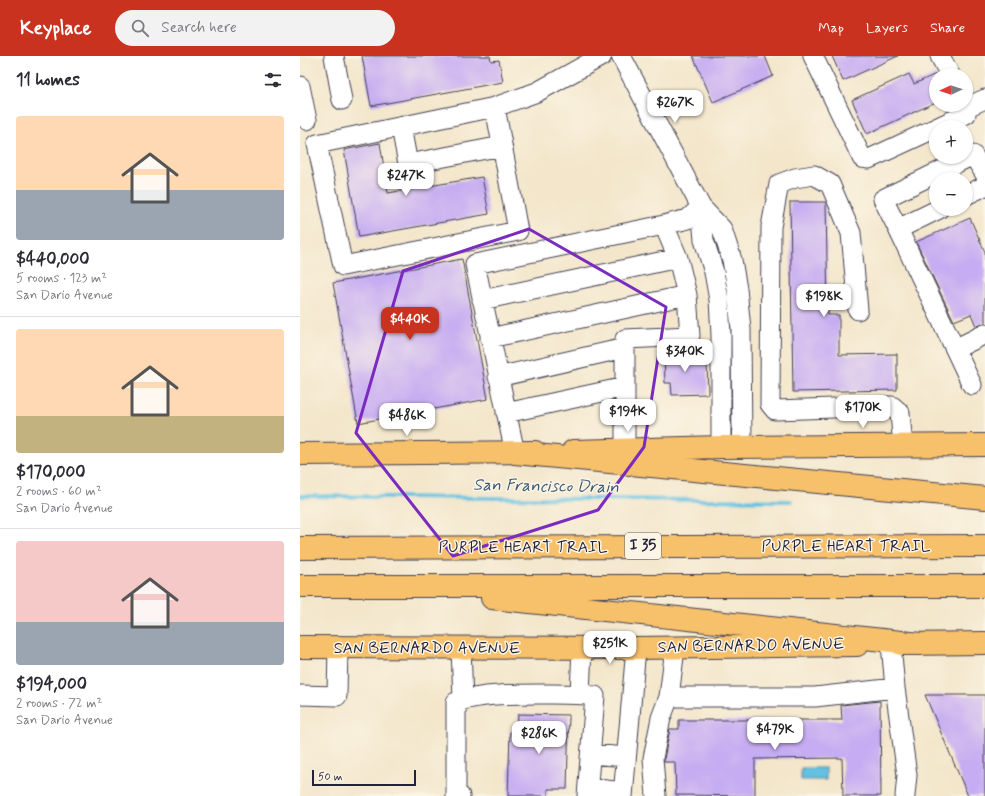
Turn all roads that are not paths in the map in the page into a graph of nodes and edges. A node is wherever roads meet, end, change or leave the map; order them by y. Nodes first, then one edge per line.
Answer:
1 (334, 56) edge
2 (602, 56) edge
3 (621, 56) edge
4 (813, 56) edge
5 (940, 56) edge
6 (946, 68) edge
7 (300, 86) edge
8 (985, 99) edge
9 (342, 100) dead end
10 (973, 103) edge
11 (495, 107) junction
12 (966, 112) edge
13 (307, 120) dead end
14 (954, 120) edge
15 (401, 127) junction
16 (929, 132) edge
17 (502, 146) junction
18 (985, 174) edge
19 (985, 186) edge
20 (973, 192) edge
21 (701, 207) junction
22 (929, 214) edge
23 (664, 225) junction
24 (898, 230) junction
25 (678, 258) junction
26 (687, 296) junction
27 (482, 300) junction
28 (858, 310) dead end
29 (771, 326) junction
30 (720, 329) junction
31 (741, 329) junction
32 (985, 334) edge
33 (490, 338) junction
34 (625, 348) junction
35 (955, 349) junction
36 (498, 377) junction
37 (972, 385) dead end
38 (625, 387) junction
39 (506, 413) junction
40 (985, 445) edge
41 (903, 446) junction
42 (732, 447) junction
43 (626, 450) junction
44 (514, 453) junction
45 (300, 454) edge
46 (985, 498) edge
47 (985, 546) edge
48 (300, 548) edge
49 (375, 585) junction
50 (300, 586) edge
51 (985, 586) edge
52 (985, 643) edge
53 (891, 644) junction
54 (920, 644) junction
55 (300, 647) edge
56 (338, 647) junction
57 (461, 648) junction
58 (582, 648) junction
59 (636, 648) junction
60 (675, 648) junction
61 (895, 688) junction
62 (580, 694) junction
63 (300, 695) edge
64 (669, 697) junction
65 (463, 700) junction
66 (591, 754) junction
67 (626, 757) junction
68 (588, 792) edge
69 (623, 794) edge
70 (460, 796) edge
71 (656, 796) edge
72 (905, 796) edge

1 - 9 street
2 - 11 street
3 - 21 street
4 - 16 street
5 - 6 street
7 - 13 street
8 - 10 street
11 - 15 street
11 - 17 street
12 - 14 street
15 - 17 street
15 - 17 street
18 - 24 street
19 - 20 street
21 - 23 street
21 - 30 street
21 - 31 street
22 - 24 street
23 - 25 street
23 - 27 street
24 - 35 street
25 - 26 street
25 - 27 street
26 - 33 street
26 - 34 street
27 - 33 street
28 - 29 street
29 - 31 street
29 - 41 street
30 - 31 street
30 - 42 street
31 - 42 street
32 - 35 street
33 - 36 street
34 - 36 street
34 - 38 street
35 - 37 street
36 - 39 street
38 - 39 street
38 - 43 street
39 - 44 street
40 - 41 main road
41 - 42 main road
42 - 43 main road
43 - 44 main road
44 - 45 main road
44 - 46 main road
47 - 48 main road, PURPLE HEART TRAIL / I 35
49 - 50 main road
49 - 51 main road
49 - 54 main road
52 - 54 main road, SAN BERNARDO AVENUE
53 - 54 main road, SAN BERNARDO AVENUE
53 - 60 main road, SAN BERNARDO AVENUE
53 - 61 street
55 - 56 main road, SAN BERNARDO AVENUE
56 - 57 main road, SAN BERNARDO AVENUE
56 - 63 street
57 - 58 main road, SAN BERNARDO AVENUE
57 - 65 street
58 - 59 main road, SAN BERNARDO AVENUE
58 - 62 street
59 - 60 main road, SAN BERNARDO AVENUE
59 - 67 street
60 - 64 street
61 - 64 street
61 - 72 street
62 - 65 street
62 - 66 street
64 - 71 street
65 - 70 street
66 - 67 street
66 - 68 street
67 - 69 street
68 - 69 street

